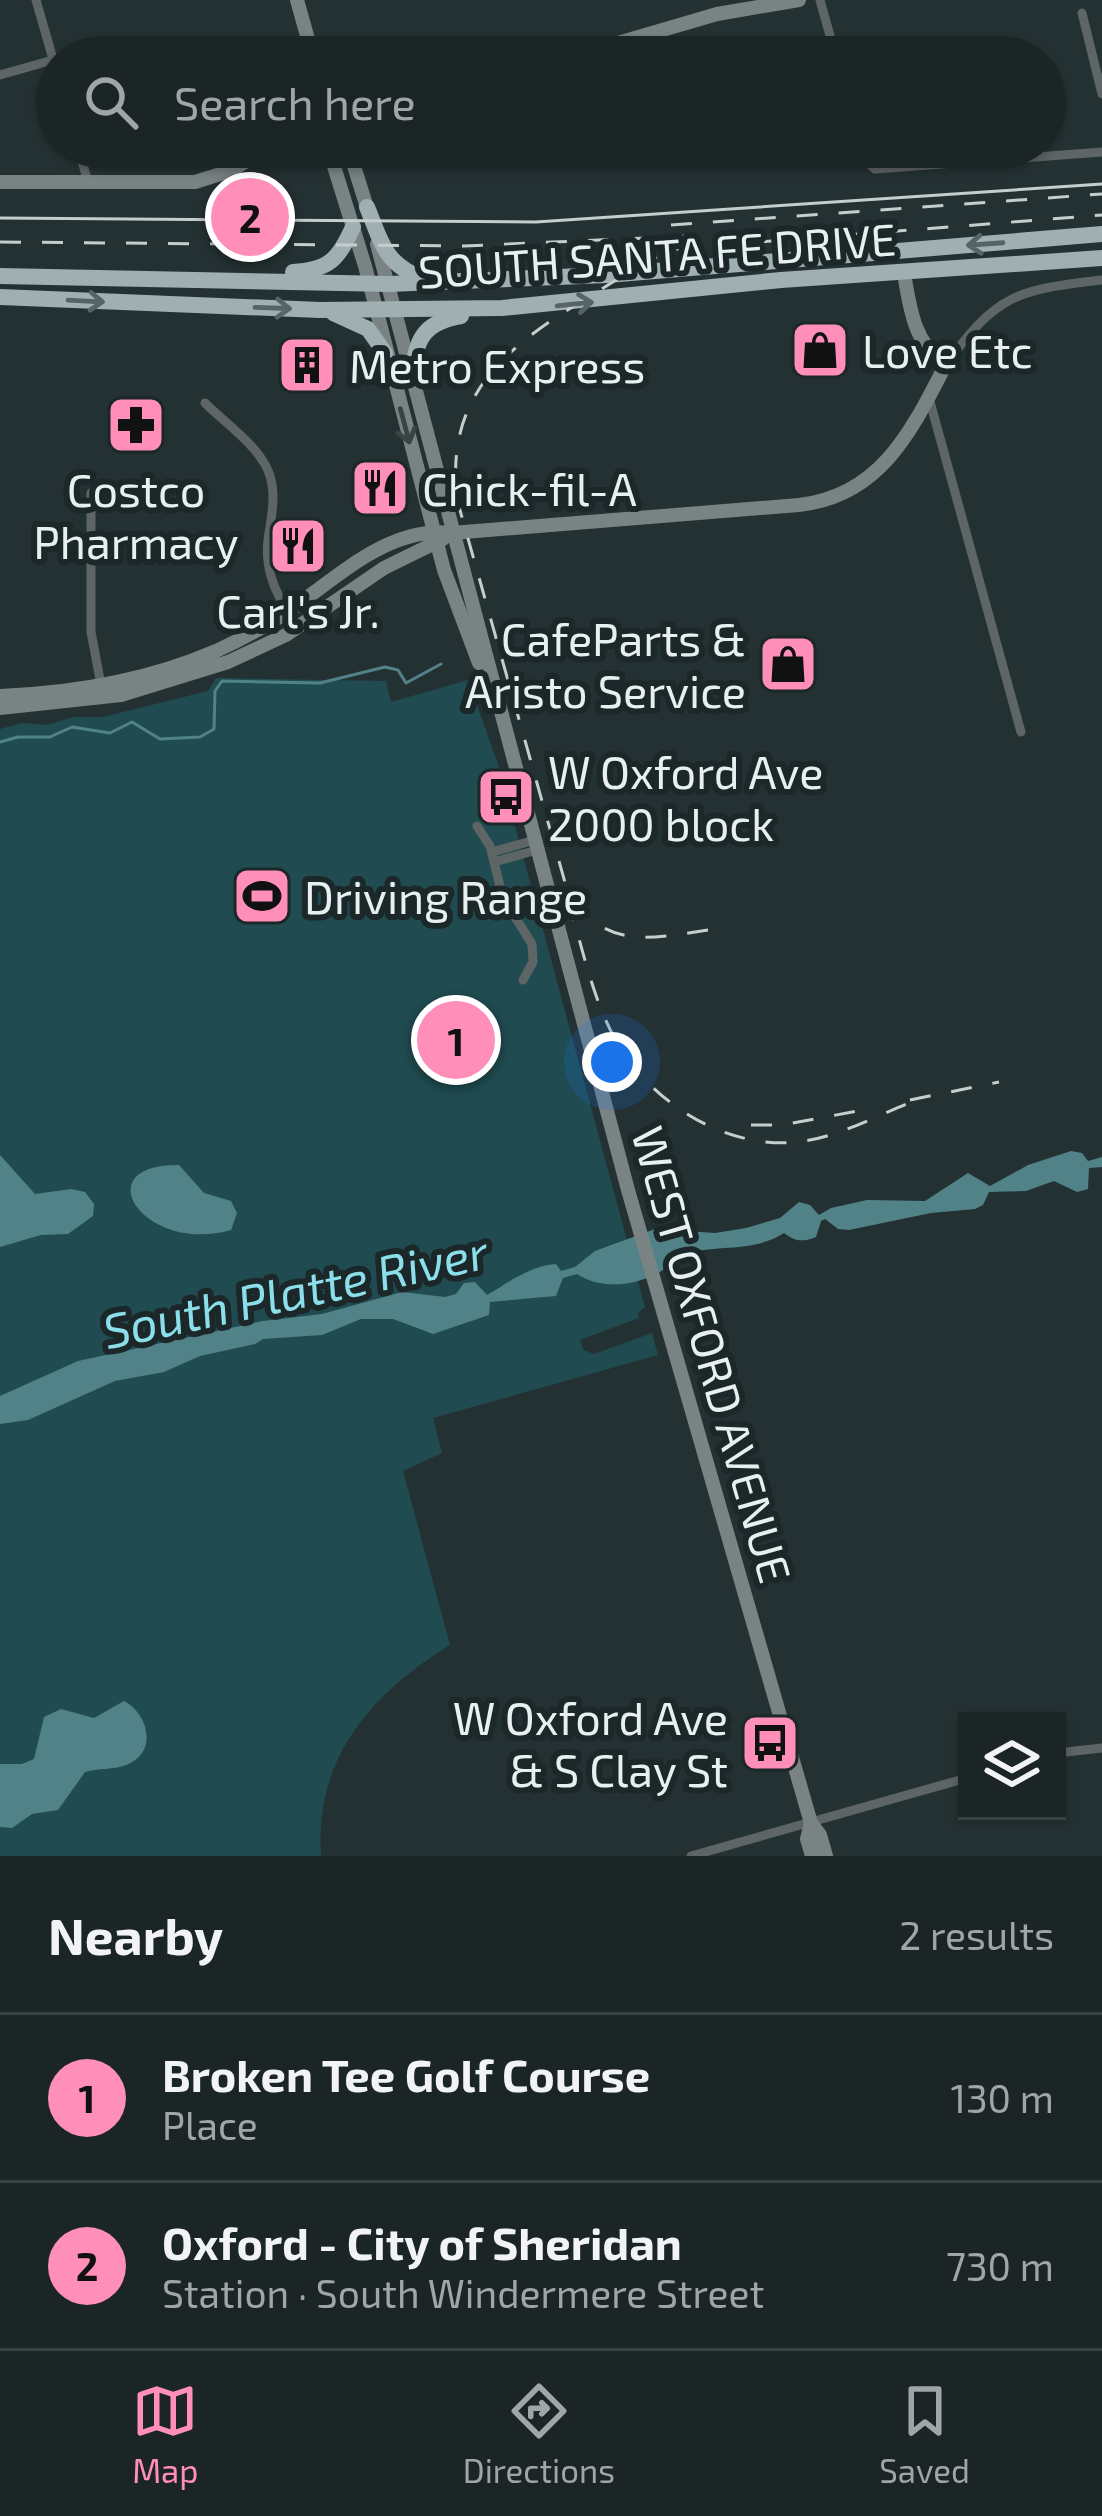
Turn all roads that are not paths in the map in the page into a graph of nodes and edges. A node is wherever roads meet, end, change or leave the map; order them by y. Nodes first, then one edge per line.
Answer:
1 (36, 0) edge
2 (297, 0) edge
3 (799, 0) edge
4 (820, 0) edge
5 (1082, 13) dead end
6 (46, 36) edge
7 (307, 36) edge
8 (641, 36) edge
9 (830, 36) edge
10 (36, 65) edge
11 (0, 75) edge
12 (1102, 94) edge
13 (1102, 152) edge
14 (1066, 155) edge
15 (84, 168) edge
16 (235, 168) edge
17 (335, 168) edge
18 (355, 168) edge
19 (874, 168) edge
20 (907, 168) edge
21 (0, 182) edge
22 (88, 182) junction
23 (367, 207) junction
24 (353, 227) junction
25 (1102, 234) edge
26 (1102, 258) edge
27 (904, 272) junction
28 (0, 276) edge
29 (150, 279) junction
30 (1102, 280) edge
31 (430, 282) junction
32 (369, 284) junction
33 (388, 284) junction
34 (0, 297) edge
35 (531, 307) junction
36 (374, 308) junction
37 (396, 308) junction
38 (320, 310) junction
39 (386, 353) junction
40 (945, 366) junction
41 (413, 370) junction
42 (928, 398) junction
43 (205, 403) dead end
44 (92, 493) dead end
45 (452, 533) junction
46 (435, 537) junction
47 (287, 612) junction
48 (299, 628) junction
49 (102, 692) junction
50 (494, 695) junction
51 (0, 696) edge
52 (0, 708) edge
53 (1021, 732) dead end
54 (477, 826) dead end
55 (536, 845) junction
56 (493, 857) junction
57 (523, 980) dead end
58 (1102, 1748) edge
59 (1066, 1753) edge
60 (958, 1781) edge
61 (811, 1823) junction
62 (691, 1856) edge
63 (812, 1856) edge
64 (826, 1856) edge

1 - 6 street
2 - 7 main road
3 - 8 main road
4 - 9 street
5 - 12 street
10 - 11 street
13 - 14 street
15 - 22 street
16 - 22 main road
17 - 24 main road, WEST OXFORD AVENUE
18 - 23 main road, WEST OXFORD AVENUE
19 - 20 street
21 - 22 main road
23 - 31 highway
23 - 33 main road, WEST OXFORD AVENUE
24 - 29 highway
24 - 32 main road, WEST OXFORD AVENUE
25 -> 31 highway, SOUTH SANTA FE DRIVE
26 - 27 highway, SOUTH SANTA FE DRIVE
35 -> 27 highway, SOUTH SANTA FE DRIVE
27 - 40 main road
28 - 29 highway, SOUTH SANTA FE DRIVE
29 - 32 highway, SOUTH SANTA FE DRIVE
30 - 40 street
31 - 33 highway, SOUTH SANTA FE DRIVE
32 - 33 highway, SOUTH SANTA FE DRIVE
32 - 36 main road, WEST OXFORD AVENUE
33 - 37 main road, WEST OXFORD AVENUE
34 -> 38 highway, SOUTH SANTA FE DRIVE
35 - 37 highway, SOUTH SANTA FE DRIVE
35 - 41 highway
36 - 37 highway, SOUTH SANTA FE DRIVE
36 - 38 highway, SOUTH SANTA FE DRIVE
36 - 39 main road, WEST OXFORD AVENUE
37 - 41 main road, WEST OXFORD AVENUE
38 - 39 highway
39 -> 46 main road, WEST OXFORD AVENUE
40 - 42 main road
41 - 45 main road, WEST OXFORD AVENUE
42 - 45 main road
42 - 53 street
43 - 47 street
44 - 49 street
45 - 46 main road
45 - 50 main road, WEST OXFORD AVENUE
46 - 47 main road
46 - 48 main road
46 - 50 main road, WEST OXFORD AVENUE
47 - 48 street
47 - 49 main road
48 - 49 main road
49 - 51 main road
49 - 52 main road
50 - 55 main road, WEST OXFORD AVENUE
54 - 56 street
55 - 56 street
55 - 61 main road, WEST OXFORD AVENUE
56 - 57 street
58 - 59 street
60 - 61 street
61 - 62 street
61 - 63 main road, WEST OXFORD AVENUE
61 - 64 main road, WEST OXFORD AVENUE

